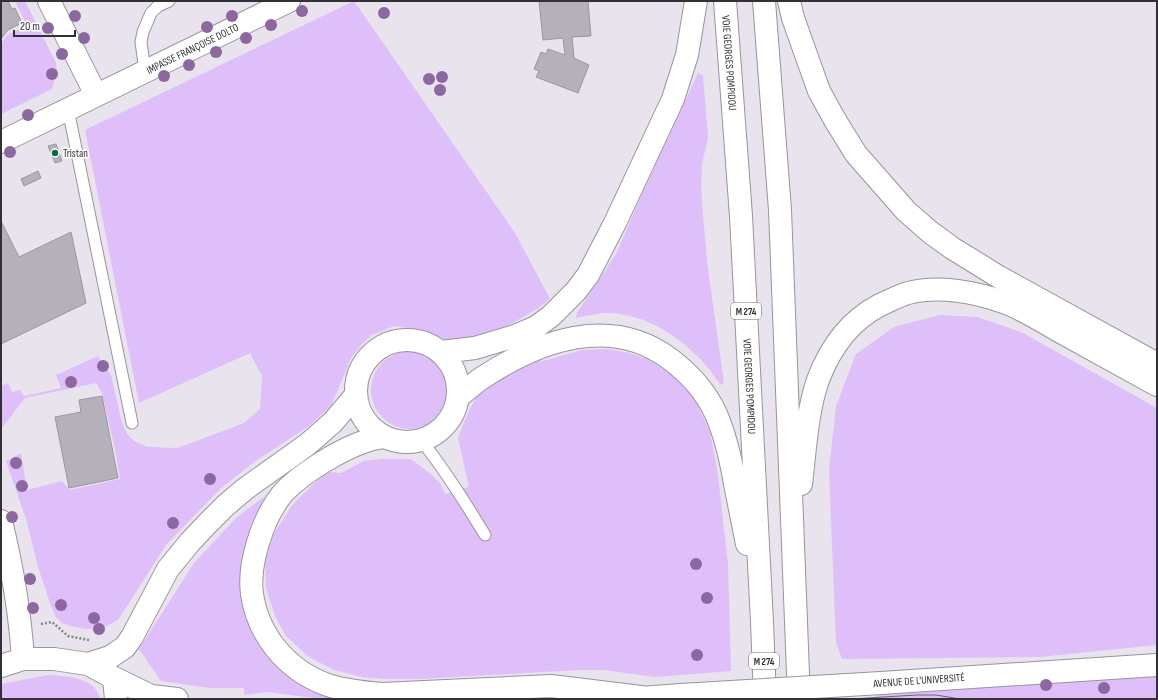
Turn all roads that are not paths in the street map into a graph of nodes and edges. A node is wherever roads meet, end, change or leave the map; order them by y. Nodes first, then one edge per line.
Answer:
1 (49, 1) edge
2 (169, 1) edge
3 (289, 1) edge
4 (696, 1) edge
5 (725, 1) edge
6 (764, 1) edge
7 (788, 1) edge
8 (145, 71) junction
9 (96, 95) junction
10 (68, 109) junction
11 (1, 142) edge
12 (441, 352) junction
13 (1157, 364) edge
14 (1157, 385) edge
15 (355, 396) junction
16 (458, 397) junction
17 (132, 423) dead end
18 (384, 437) junction
19 (421, 440) junction
20 (1, 521) edge
21 (485, 535) dead end
22 (794, 547) junction
23 (762, 622) junction
24 (23, 658) junction
25 (88, 664) junction
26 (1157, 665) edge
27 (1, 666) edge
28 (115, 688) edge
29 (632, 698) edge
30 (177, 699) edge
31 (765, 699) edge
32 (799, 699) edge

1 - 9 main road
2 - 8 lane
3 - 8 main road, IMPASSE FRANÇOISE DOLTO
4 - 12 main road
5 - 23 main road, VOIE GEORGES POMPIDOU / M 274
6 - 22 main road
7 - 13 main road
8 - 9 main road, IMPASSE FRANÇOISE DOLTO
9 - 10 main road, IMPASSE FRANÇOISE DOLTO
10 - 11 main road, IMPASSE FRANÇOISE DOLTO
10 - 17 lane
12 - 15 main road
12 - 16 main road
14 - 22 main road
15 - 18 main road
15 - 25 main road
16 - 19 main road
16 - 23 main road
18 - 19 main road
18 - 29 main road, AVENUE DE L'UNIVERSITÉ
19 - 21 lane
20 - 24 main road
22 - 32 main road
23 - 31 main road, VOIE GEORGES POMPIDOU / M 274
24 - 25 main road
24 - 27 main road
25 - 28 main road
26 - 29 main road, AVENUE DE L'UNIVERSITÉ, bridge
28 - 30 main road

